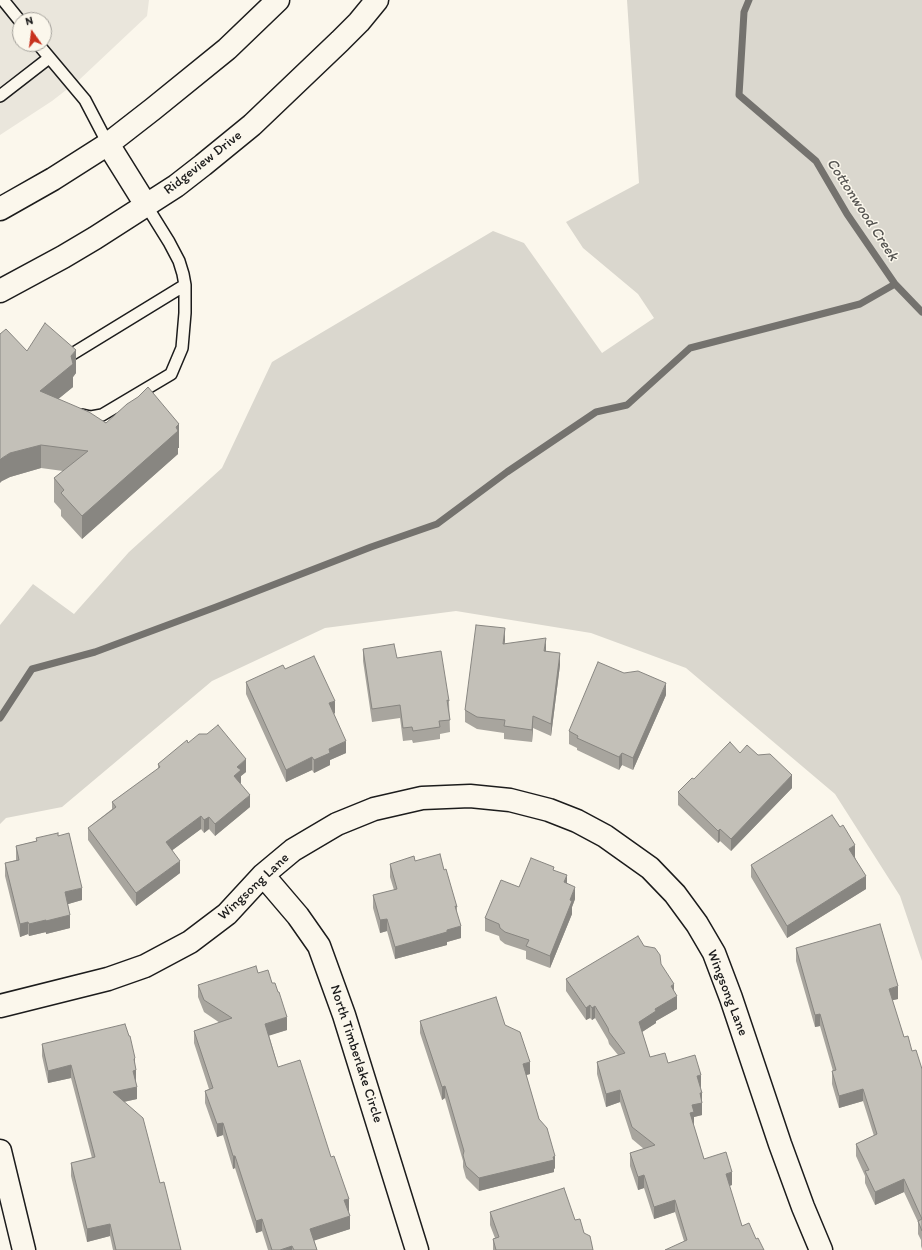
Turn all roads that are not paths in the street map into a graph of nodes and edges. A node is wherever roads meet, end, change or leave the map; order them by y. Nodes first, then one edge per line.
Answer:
1 (3, 0) edge
2 (278, 0) edge
3 (378, 0) edge
4 (13, 12) edge
5 (44, 52) edge
6 (49, 58) junction
7 (0, 96) edge
8 (108, 144) junction
9 (146, 205) junction
10 (0, 209) edge
11 (185, 285) junction
12 (0, 290) edge
13 (69, 356) edge
14 (74, 412) edge
15 (263, 875) junction
16 (0, 1006) edge
17 (0, 1151) edge
18 (24, 1250) edge
19 (417, 1250) edge
20 (821, 1250) edge

1 - 4 lane
2 - 8 street
3 - 9 street, Ridgeview Drive
5 - 6 lane
6 - 7 lane
6 - 8 lane
8 - 9 street
8 - 10 street
9 - 11 lane
9 - 12 street, Ridgeview Drive
11 - 13 lane
11 - 14 lane
15 - 16 street, Wingsong Lane
15 - 19 street, North Timberlake Circle
15 - 20 street, Wingsong Lane
17 - 18 street

